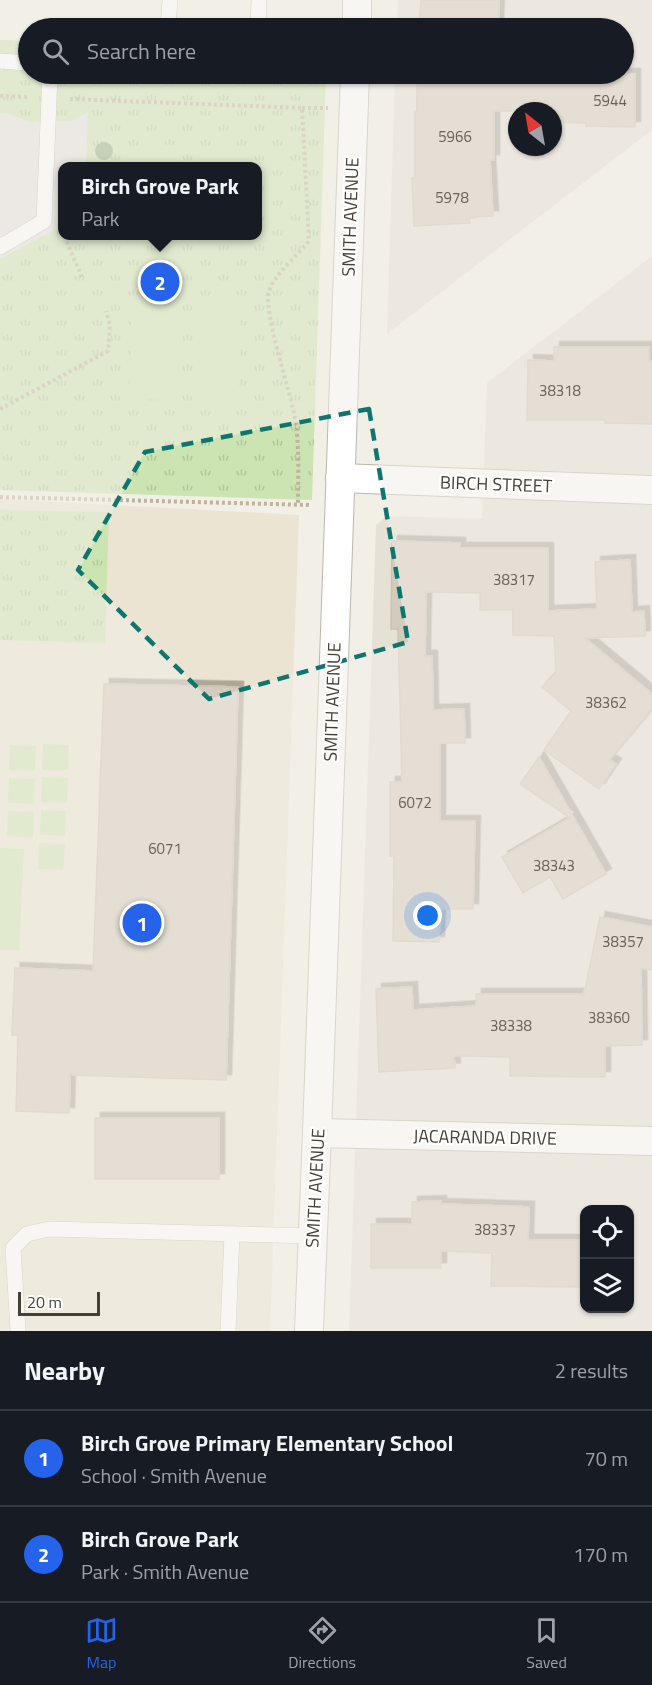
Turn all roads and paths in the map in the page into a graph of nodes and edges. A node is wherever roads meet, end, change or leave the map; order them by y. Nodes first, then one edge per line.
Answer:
1 (170, 0) edge
2 (258, 0) edge
3 (357, 0) edge
4 (169, 18) edge
5 (258, 18) edge
6 (357, 18) edge
7 (0, 61) edge
8 (18, 62) edge
9 (50, 84) edge
10 (355, 84) edge
11 (0, 96) edge
12 (49, 98) junction
13 (66, 240) edge
14 (0, 247) edge
15 (82, 277) dead end
16 (106, 310) dead end
17 (0, 409) edge
18 (340, 478) junction
19 (652, 490) edge
20 (0, 497) edge
21 (298, 505) junction
22 (317, 1133) junction
23 (652, 1141) edge
24 (232, 1234) junction
25 (313, 1236) junction
26 (18, 1331) edge
27 (228, 1331) edge
28 (309, 1331) edge

1 - 4 lane
2 - 5 lane
3 - 6 street
7 - 8 lane
9 - 12 lane
10 - 18 street, SMITH AVENUE
11 - 12 path
12 - 14 lane
12 - 21 path
13 - 15 path
16 - 17 path
18 - 19 street, BIRCH STREET
18 - 21 path
18 - 22 street, SMITH AVENUE
20 - 21 path
22 - 23 street, JACARANDA DRIVE
22 - 25 street, SMITH AVENUE
24 - 25 lane
24 - 26 lane
24 - 27 lane
25 - 28 street, SMITH AVENUE

